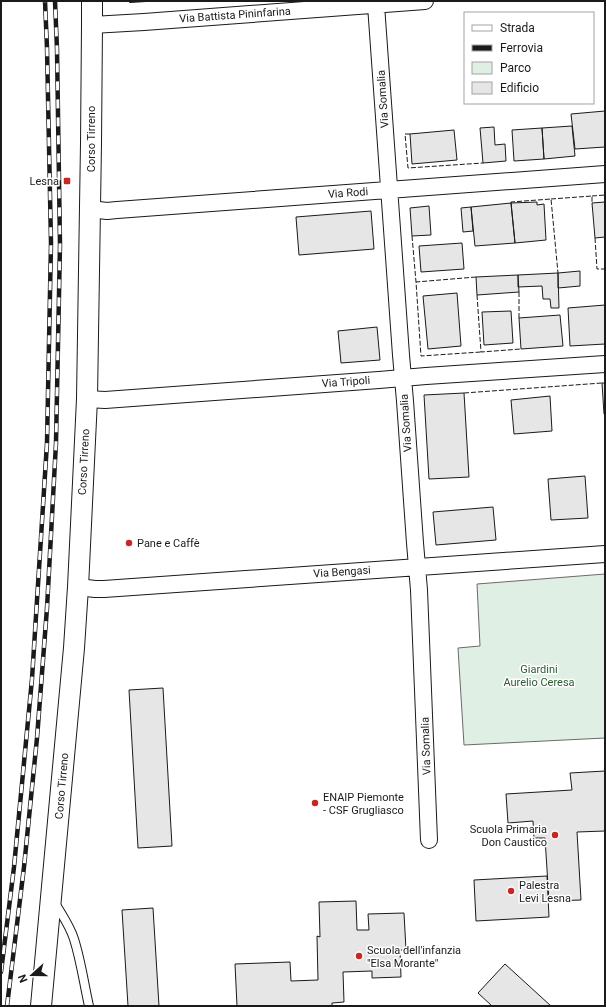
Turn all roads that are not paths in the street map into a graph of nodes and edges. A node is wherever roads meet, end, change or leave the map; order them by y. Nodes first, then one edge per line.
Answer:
1 (92, 1) edge
2 (424, 1) edge
3 (376, 5) junction
4 (92, 25) junction
5 (605, 174) edge
6 (389, 190) junction
7 (90, 209) junction
8 (605, 364) edge
9 (402, 378) junction
10 (87, 399) junction
11 (605, 554) edge
12 (417, 567) junction
13 (78, 587) junction
14 (429, 840) dead end
15 (52, 899) junction
16 (41, 1006) edge
17 (89, 1006) edge

1 - 4 street, Corso Tirreno
2 - 3 street, Via Battista Pininfarina
3 - 4 street, Via Battista Pininfarina
3 - 6 street, Via Somalia
4 - 7 street, Corso Tirreno
5 - 6 street, Via Rodi
6 - 7 street, Via Rodi
6 - 9 street, Via Somalia
7 - 10 street, Corso Tirreno
8 - 9 street, Via Tripoli
9 - 10 street, Via Tripoli
9 - 12 street, Via Somalia
10 - 13 street, Corso Tirreno
11 - 12 street, Via Bengasi
12 - 13 street, Via Bengasi
12 - 14 street, Via Somalia
13 - 15 street, Corso Tirreno
15 - 16 street, Corso Tirreno
15 - 17 lane

